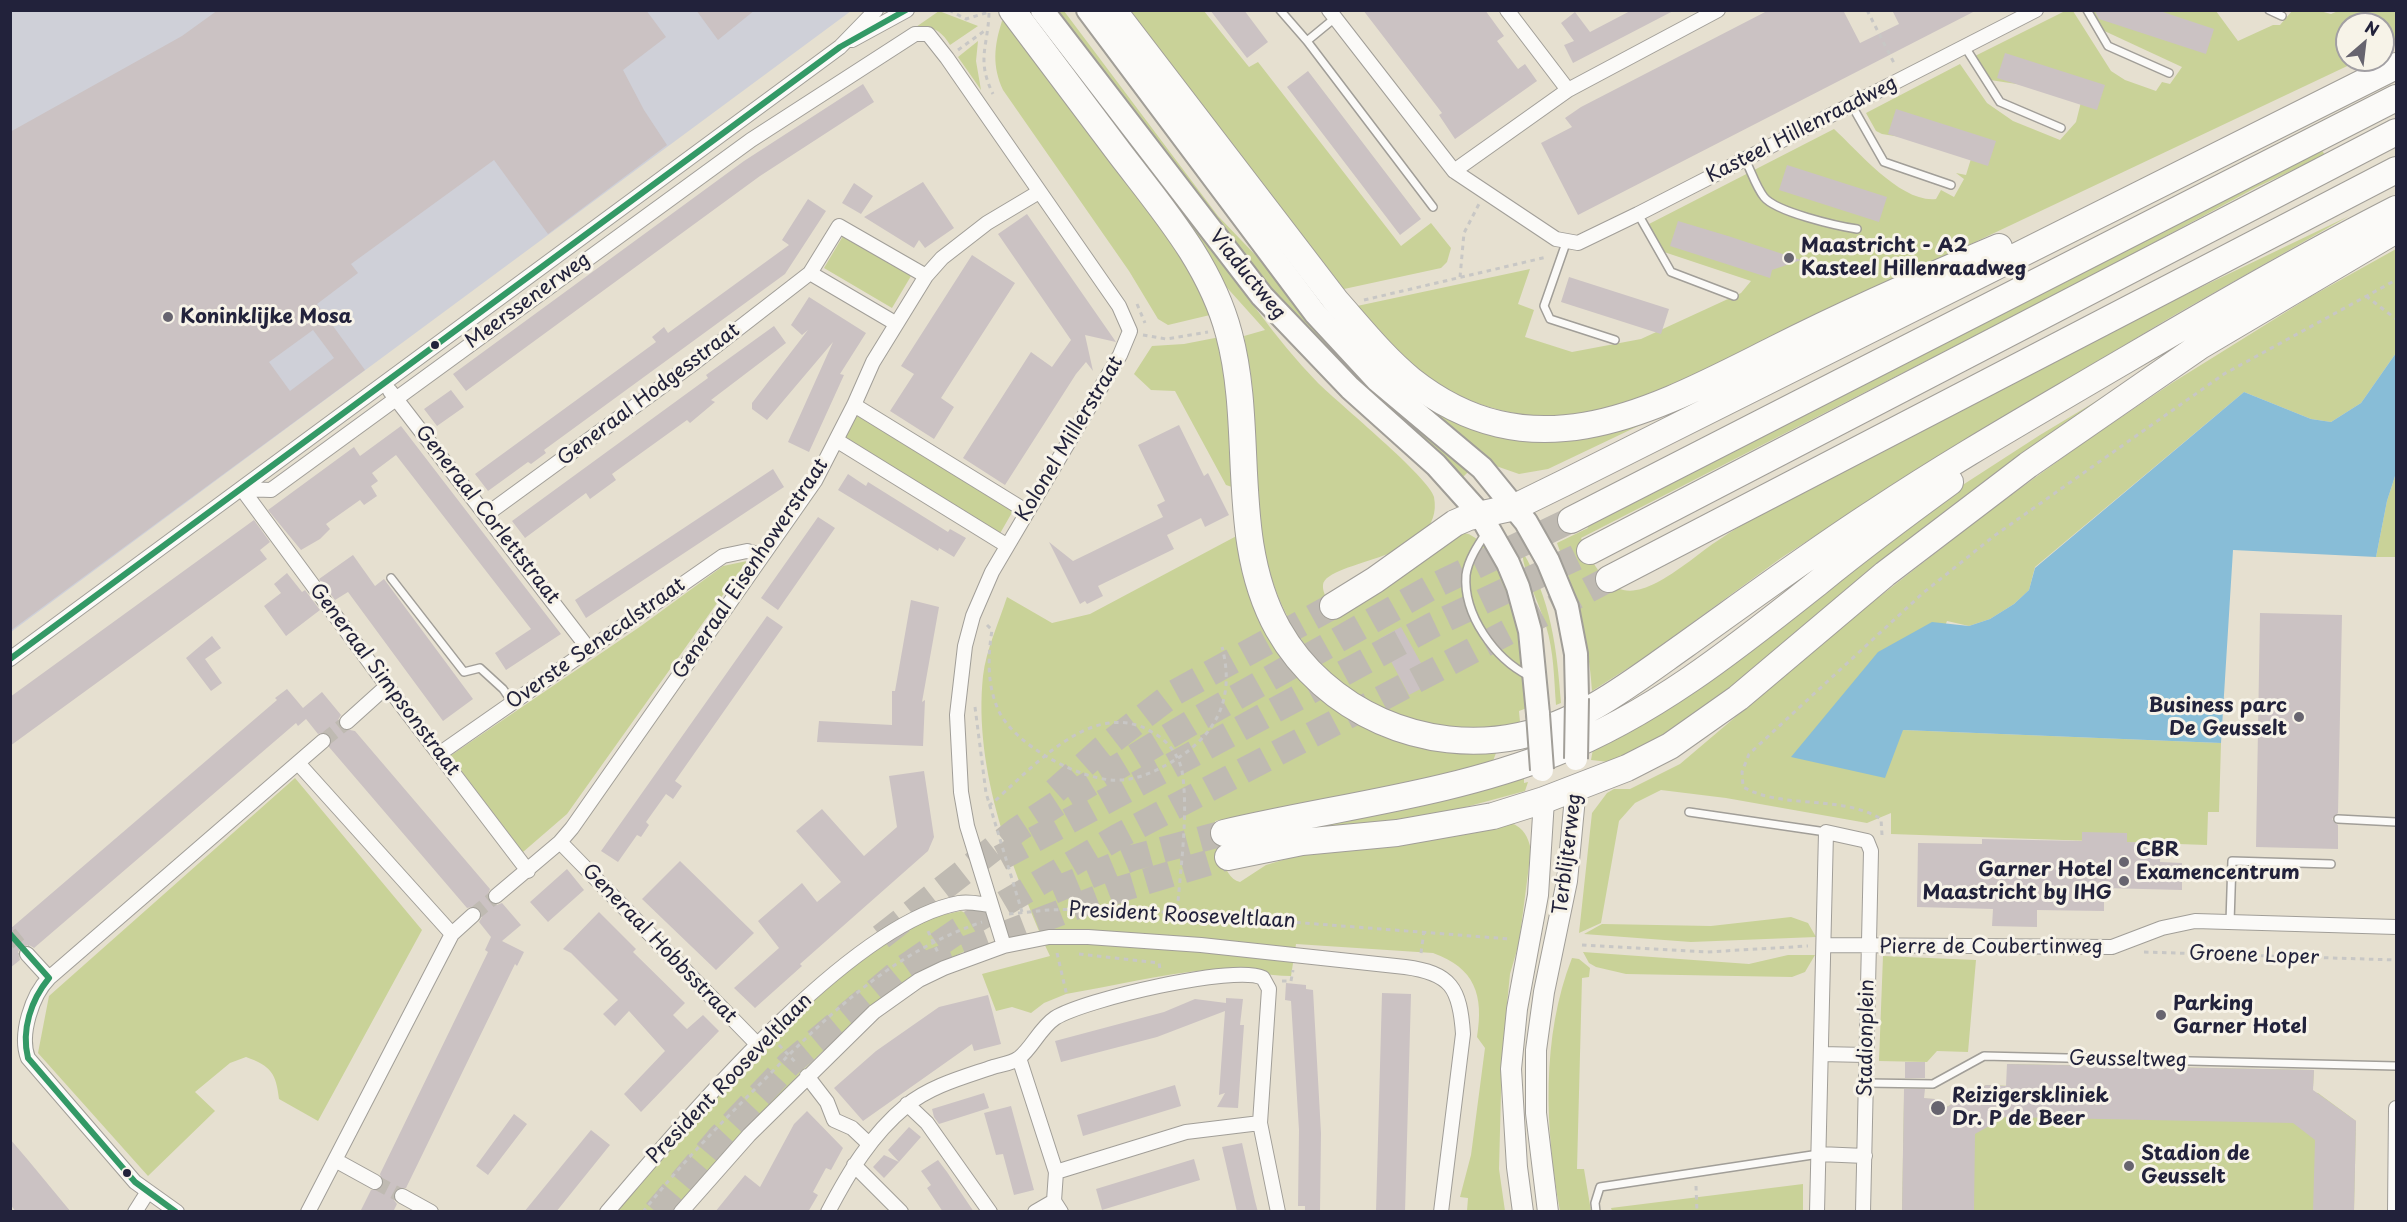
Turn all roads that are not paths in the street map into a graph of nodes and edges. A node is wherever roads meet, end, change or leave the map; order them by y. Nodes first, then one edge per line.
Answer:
1 (876, 10) edge
2 (907, 10) edge
3 (1088, 10) edge
4 (1113, 10) edge
5 (1280, 10) edge
6 (1507, 10) edge
7 (1718, 10) edge
8 (2036, 10) edge
9 (2087, 10) edge
10 (2269, 10) edge
11 (1332, 14) edge
12 (1017, 15) edge
13 (2282, 16) dead end
14 (1307, 41) junction
15 (1965, 46) junction
16 (840, 47) junction
17 (2397, 66) edge
18 (2169, 73) dead end
19 (1568, 90) junction
20 (2397, 98) edge
21 (1851, 104) junction
22 (739, 122) junction
23 (2061, 128) dead end
24 (2397, 132) edge
25 (751, 140) junction
26 (1745, 158) junction
27 (2397, 170) edge
28 (1454, 171) junction
29 (1952, 185) dead end
30 (1038, 192) junction
31 (1433, 207) dead end
32 (2397, 209) edge
33 (1638, 214) junction
34 (1857, 230) dead end
35 (2397, 230) edge
36 (2061, 235) junction
37 (1566, 243) junction
38 (810, 273) junction
39 (926, 276) junction
40 (1734, 296) dead end
41 (895, 323) junction
42 (1615, 340) dead end
43 (384, 383) junction
44 (2065, 396) junction
45 (395, 397) junction
46 (854, 405) junction
47 (836, 440) junction
48 (242, 489) junction
49 (1515, 507) junction
50 (1026, 511) junction
51 (487, 514) junction
52 (1571, 520) tunnel mouth
53 (1484, 521) junction
54 (1006, 545) junction
55 (1590, 550) tunnel mouth
56 (761, 555) junction
57 (391, 578) dead end
58 (1609, 579) tunnel mouth
59 (1334, 606) tunnel mouth
60 (588, 648) junction
61 (10, 659) edge
62 (1534, 679) junction
63 (387, 686) junction
64 (512, 702) junction
65 (347, 722) tunnel mouth
66 (323, 741) tunnel mouth
67 (439, 754) junction
68 (298, 763) junction
69 (1576, 787) junction
70 (1544, 800) junction
71 (1689, 812) dead end
72 (2338, 819) dead end
73 (2397, 822) edge
74 (1826, 832) junction
75 (560, 842) junction
76 (2331, 864) dead end
77 (528, 870) junction
78 (496, 896) tunnel mouth
79 (992, 911) junction
80 (473, 915) tunnel mouth
81 (2230, 922) junction
82 (2397, 927) edge
83 (452, 934) junction
84 (1824, 945) junction
85 (1004, 946) junction
86 (1869, 946) junction
87 (27, 954) tunnel mouth
88 (49, 978) junction
89 (758, 1046) junction
90 (1821, 1054) junction
91 (1866, 1055) junction
92 (1019, 1058) junction
93 (2397, 1066) edge
94 (807, 1076) junction
95 (1866, 1083) junction
96 (907, 1104) junction
97 (2397, 1108) edge
98 (1260, 1124) junction
99 (869, 1144) junction
100 (1819, 1154) junction
101 (1865, 1156) junction
102 (335, 1160) junction
103 (854, 1165) junction
104 (1056, 1172) junction
105 (375, 1182) tunnel mouth
106 (147, 1193) junction
107 (402, 1196) tunnel mouth
108 (1058, 1206) edge
109 (135, 1212) edge
110 (177, 1212) edge
111 (308, 1212) edge
112 (431, 1212) edge
113 (607, 1212) edge
114 (681, 1212) edge
115 (828, 1212) edge
116 (901, 1212) edge
117 (990, 1212) edge
118 (1035, 1212) edge
119 (1278, 1212) edge
120 (1442, 1212) edge
121 (1523, 1212) edge
122 (1548, 1212) edge
123 (1596, 1212) edge
124 (1817, 1212) edge
125 (1863, 1212) edge
126 (2395, 1212) edge

1 - 16 street, Meerssenerweg
2 - 16 street, Meerssenerweg
3 - 49 main road, Viaductweg
4 - 36 highway
5 - 14 lane
6 - 19 street
7 - 19 street
8 - 15 street, Kasteel Hillenraadweg
9 - 18 lane
10 - 13 lane
11 - 14 lane
11 - 28 street
12 - 44 highway
12 - 53 main road, Viaductweg
14 - 31 lane
15 - 21 street, Kasteel Hillenraadweg
15 - 23 lane
16 - 22 street, Meerssenerweg
17 - 36 highway
19 - 28 street
20 - 52 highway
21 - 26 street, Kasteel Hillenraadweg
21 - 29 lane
22 - 25 street
22 - 43 street, Meerssenerweg
24 - 55 highway
25 - 30 street, Meerssenerweg
25 - 45 street, Meerssenerweg
26 - 33 street, Kasteel Hillenraadweg
26 - 34 lane
27 - 58 highway
28 - 37 street
30 - 39 street, Generaal Eisenhowerstraat
30 - 50 street, Kolonel Millerstraat
32 - 44 highway
33 - 37 street, Kasteel Hillenraadweg
33 - 40 lane
35 - 69 highway
36 - 49 highway
37 - 42 lane
38 - 39 street
38 - 41 street
38 - 51 street, Generaal Hodgesstraat
39 - 41 street, Generaal Eisenhowerstraat
41 - 46 street, Generaal Eisenhowerstraat
43 - 45 street, Generaal Corlettstraat
43 - 48 street, Meerssenerweg
44 - 70 highway
45 - 48 street, Meerssenerweg
45 - 51 street, Generaal Corlettstraat
46 - 47 street, Generaal Eisenhowerstraat
46 - 50 street
47 - 54 street
47 - 56 street, Generaal Eisenhowerstraat
48 - 61 street, Meerssenerweg
48 - 63 street, Generaal Simpsonstraat
49 - 53 highway
49 - 69 main road, Terblijterweg, bridge
50 - 54 street, Kolonel Millerstraat
51 - 60 street, Generaal Corlettstraat
53 - 59 highway
53 - 62 main road, Terblijterweg
53 - 62 lane
54 - 79 street, Kolonel Millerstraat
56 - 60 street, Overste Senecalstraat
56 - 75 street, Generaal Eisenhowerstraat
57 - 64 lane
60 - 64 street, Overste Senecalstraat
62 - 70 main road, Terblijterweg, bridge
63 - 65 street
63 - 67 street, Generaal Simpsonstraat
64 - 67 street, Overste Senecalstraat
66 - 68 street
67 - 77 street, Generaal Simpsonstraat
68 - 83 street
68 - 88 street
69 - 70 highway
69 - 122 main road, Terblijterweg
70 - 121 main road, Terblijterweg
71 - 74 lane
72 - 73 lane
74 - 84 street
74 - 86 street, Stadionplein
75 - 77 street, Generaal Eisenhowerstraat
75 - 89 street, Generaal Hobbsstraat
76 - 81 lane
77 - 78 street, Generaal Eisenhowerstraat
79 - 85 street, Kolonel Millerstraat
79 - 89 street, President Rooseveltlaan
80 - 83 street
81 - 82 street, Pierre de Coubertinweg
81 - 86 street, Pierre de Coubertinweg
83 - 102 street
84 - 86 street, Pierre de Coubertinweg
84 - 90 street
85 - 94 street, President Rooseveltlaan
85 - 120 street, President Rooseveltlaan
86 - 91 street, Stadionplein
87 - 88 street
88 - 106 street
89 - 113 street, President Rooseveltlaan
90 - 91 street
90 - 100 street
91 - 95 street, Stadionplein
92 - 96 street
92 - 98 street
92 - 104 street
93 - 95 lane, Geusseltweg
94 - 99 street
94 - 114 street, President Rooseveltlaan
95 - 101 street, Stadionplein
96 - 99 street
96 - 117 street
97 - 126 street
98 - 104 street
98 - 119 street
99 - 103 street
100 - 101 street
100 - 123 lane
100 - 124 street
101 - 125 street, Stadionplein
102 - 105 street
102 - 111 street
103 - 115 street
103 - 116 street
104 - 108 street
106 - 109 street
106 - 110 street
107 - 112 street
108 - 118 street

